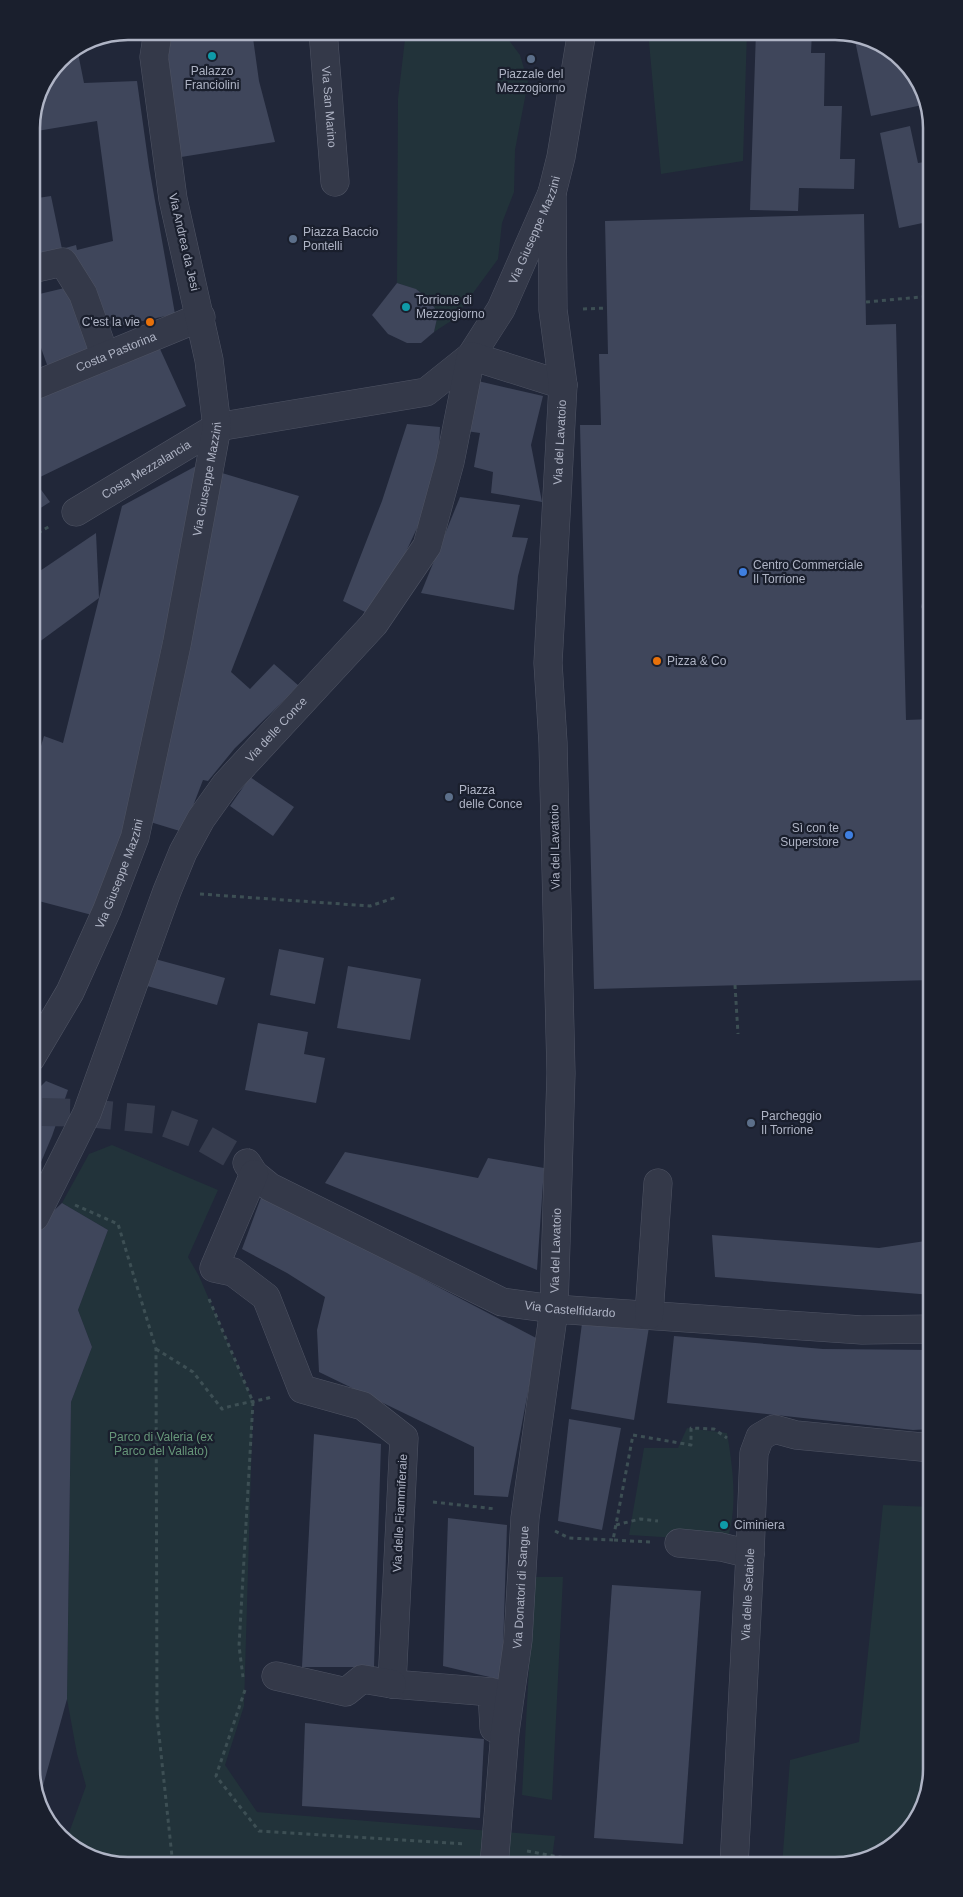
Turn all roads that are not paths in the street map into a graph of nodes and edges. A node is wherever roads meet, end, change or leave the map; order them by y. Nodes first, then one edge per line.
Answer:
1 (324, 40) edge
2 (580, 40) edge
3 (156, 44) edge
4 (335, 182) dead end
5 (552, 193) junction
6 (40, 266) edge
7 (201, 317) junction
8 (105, 356) junction
9 (470, 356) junction
10 (40, 383) edge
11 (563, 384) junction
12 (218, 427) junction
13 (76, 512) dead end
14 (40, 1043) edge
15 (658, 1183) dead end
16 (40, 1206) edge
17 (214, 1268) joint
18 (554, 1309) junction
19 (650, 1315) junction
20 (923, 1329) edge
21 (923, 1447) edge
22 (679, 1543) road end
23 (750, 1554) junction
24 (393, 1675) junction
25 (276, 1676) road end
26 (505, 1732) junction
27 (495, 1856) edge
28 (733, 1857) edge

1 - 4 street, Via San Marino
2 - 5 street, Via Giuseppe Mazzini
3 - 7 street, Via Andrea da Jesi
5 - 9 street, Via Giuseppe Mazzini
5 - 11 street, Via del Lavatoio
6 - 8 street
7 - 8 street, Costa Pastorina
7 - 12 street, Via Andrea da Jesi
8 - 10 street, Costa Pastorina
9 - 11 street, Via del Lavatoio
9 - 12 street, Via Giuseppe Mazzini
9 - 16 street, Via delle Conce
11 - 18 street, Via del Lavatoio
12 - 13 street, Costa Mezzalancia
12 - 14 street, Via Giuseppe Mazzini
15 - 19 street
17 - 18 street, Via Castelfidardo
17 - 24 street, Via delle Fiammiferaie
18 - 19 street, Via Castelfidardo
18 - 26 street, Via Donatori di Sangue
19 - 20 street, Via Castelfidardo
21 - 23 street, Via delle Setaiole
22 - 23 street
23 - 28 street, Via delle Setaiole
24 - 25 street
24 - 26 street
26 - 27 street, Via Donatori di Sangue

